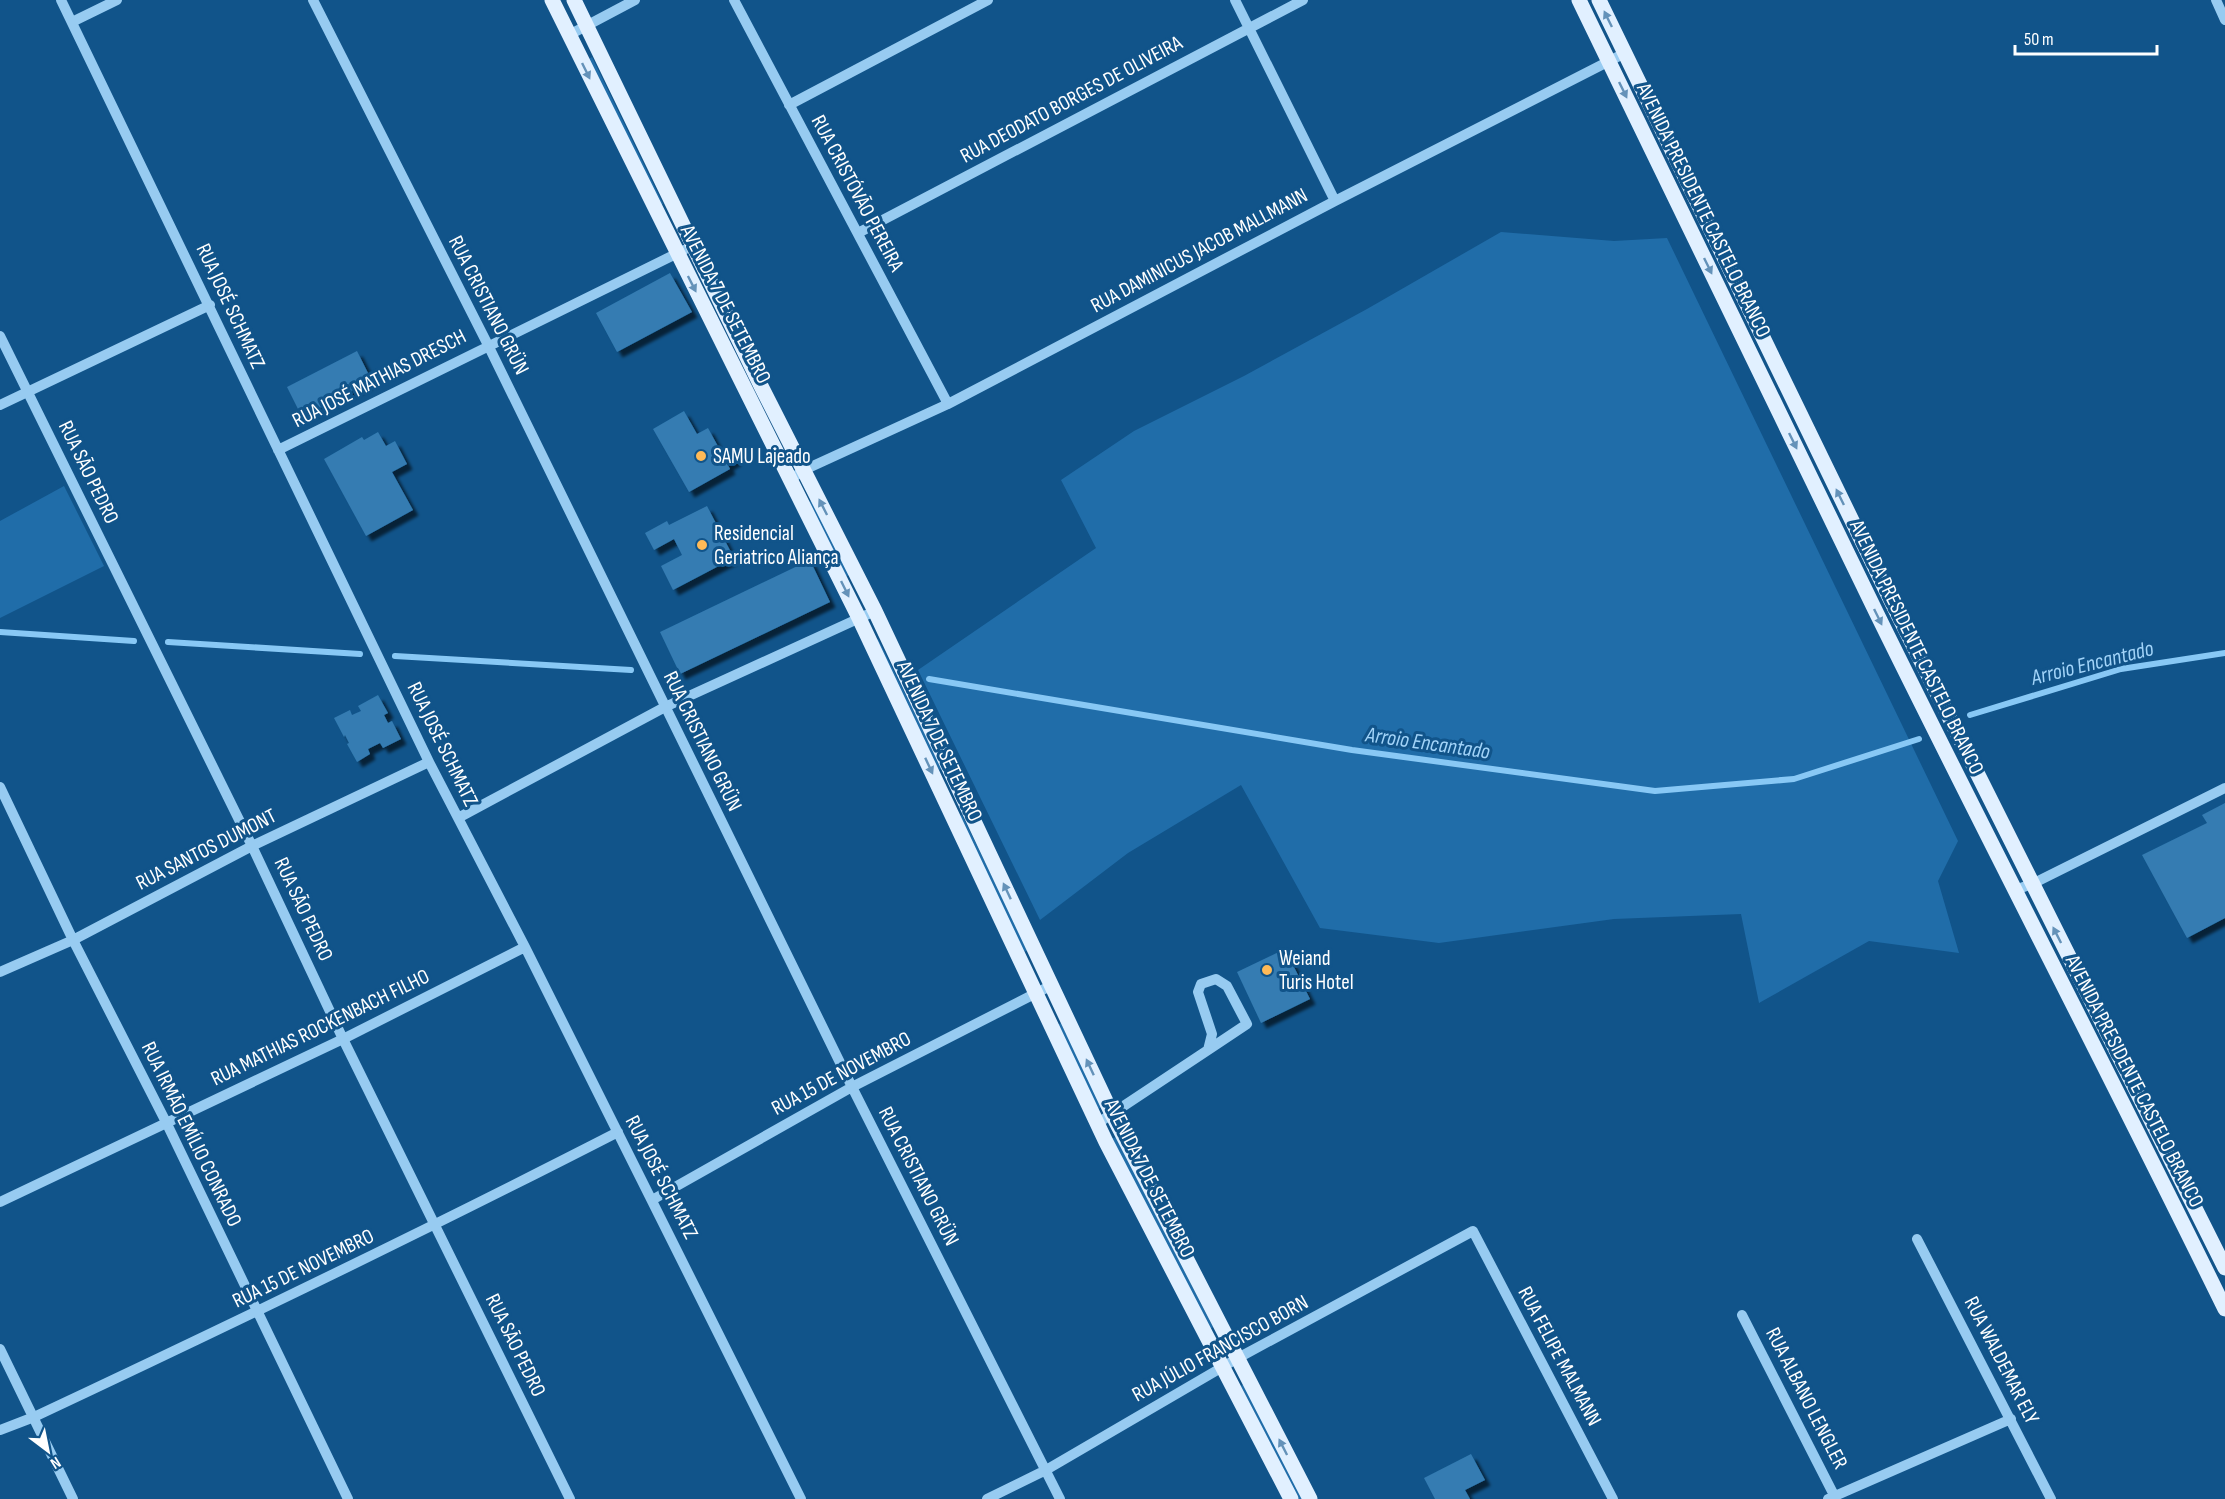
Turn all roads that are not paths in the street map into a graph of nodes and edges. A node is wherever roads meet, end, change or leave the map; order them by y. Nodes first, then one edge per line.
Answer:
1 (61, 0) edge
2 (117, 0) edge
3 (313, 0) edge
4 (553, 0) edge
5 (574, 0) edge
6 (635, 0) edge
7 (734, 0) edge
8 (988, 0) edge
9 (1235, 0) edge
10 (1303, 0) edge
11 (1579, 0) edge
12 (1599, 0) edge
13 (2216, 0) edge
14 (2225, 20) edge
15 (72, 22) junction
16 (586, 26) junction
17 (1250, 28) junction
18 (569, 35) junction
19 (1625, 53) junction
20 (1609, 62) junction
21 (789, 105) junction
22 (1335, 201) junction
23 (858, 233) junction
24 (692, 246) junction
25 (676, 254) junction
26 (210, 305) junction
27 (0, 336) edge
28 (488, 345) junction
29 (754, 390) junction
30 (27, 392) junction
31 (948, 404) junction
32 (0, 405) edge
33 (279, 450) junction
34 (804, 470) junction
35 (791, 479) junction
36 (875, 610) junction
37 (859, 618) junction
38 (665, 707) junction
39 (429, 762) junction
40 (0, 787) edge
41 (2225, 788) edge
42 (458, 818) junction
43 (252, 846) junction
44 (2032, 884) junction
45 (2015, 890) junction
46 (73, 940) junction
47 (525, 947) junction
48 (0, 972) edge
49 (1052, 986) junction
50 (2085, 989) junction
51 (1036, 993) junction
52 (2069, 996) junction
53 (343, 1039) junction
54 (1208, 1050) junction
55 (852, 1087) junction
56 (1112, 1114) junction
57 (1098, 1123) junction
58 (167, 1124) junction
59 (618, 1132) junction
60 (652, 1200) junction
61 (0, 1202) edge
62 (436, 1226) junction
63 (1473, 1231) joint
64 (1917, 1239) dead end
65 (2225, 1268) edge
66 (2225, 1309) edge
67 (258, 1312) junction
68 (1743, 1315) dead end
69 (0, 1349) edge
70 (1238, 1358) junction
71 (1223, 1367) junction
72 (34, 1417) junction
73 (2011, 1419) junction
74 (0, 1430) edge
75 (1046, 1470) junction
76 (1833, 1498) edge
77 (73, 1499) edge
78 (348, 1499) edge
79 (570, 1499) edge
80 (801, 1499) edge
81 (987, 1499) edge
82 (1060, 1499) edge
83 (1291, 1499) edge
84 (1310, 1499) edge
85 (1613, 1499) edge
86 (2051, 1499) edge

1 - 15 street, RUA JOSÉ SCHMATZ
2 - 15 street
3 - 28 street, RUA CRISTIANO GRÜN
4 - 18 main road, AVENIDA 7 DE SETEMBRO
5 - 16 main road, AVENIDA 7 DE SETEMBRO
6 - 16 street
7 - 21 street, RUA CRISTÓVÃO PEREIRA
8 - 21 street
9 - 17 street
10 - 17 street, RUA DEODATO BORGES DE OLIVEIRA
11 - 20 main road, AVENIDA PRESIDENTE CASTELO BRANCO
19 -> 12 main road, AVENIDA PRESIDENTE CASTELO BRANCO
13 - 14 street
15 - 26 street, RUA JOSÉ SCHMATZ
16 - 18 street
16 - 24 main road, AVENIDA 7 DE SETEMBRO
17 - 22 street
17 - 23 street, RUA DEODATO BORGES DE OLIVEIRA
18 -> 25 main road, AVENIDA 7 DE SETEMBRO
19 - 20 street, RUA DAMINICUS JACOB MALLMANN
44 -> 19 main road, AVENIDA PRESIDENTE CASTELO BRANCO
20 - 22 street, RUA DAMINICUS JACOB MALLMANN
20 -> 45 main road, AVENIDA PRESIDENTE CASTELO BRANCO
21 - 23 street, RUA CRISTÓVÃO PEREIRA
22 - 31 street, RUA DAMINICUS JACOB MALLMANN
23 - 31 street, RUA CRISTÓVÃO PEREIRA
24 - 25 street, RUA JOSÉ MATHIAS DRESCH
24 - 29 main road, AVENIDA 7 DE SETEMBRO
25 - 28 street, RUA JOSÉ MATHIAS DRESCH
25 -> 29 main road, AVENIDA 7 DE SETEMBRO
26 - 30 street
26 - 33 street, RUA JOSÉ SCHMATZ
27 - 30 street, RUA SÃO PEDRO
28 - 33 street, RUA JOSÉ MATHIAS DRESCH
28 - 38 street, RUA CRISTIANO GRÜN
29 - 34 main road, AVENIDA 7 DE SETEMBRO
29 - 35 main road, AVENIDA 7 DE SETEMBRO
30 - 32 street
30 - 43 street, RUA SÃO PEDRO
31 - 34 street, RUA DAMINICUS JACOB MALLMANN
33 - 39 street, RUA JOSÉ SCHMATZ
34 - 35 street, RUA DAMINICUS JACOB MALLMANN
36 -> 34 main road, AVENIDA 7 DE SETEMBRO
35 -> 37 main road, AVENIDA 7 DE SETEMBRO
36 - 37 street
49 -> 36 main road, AVENIDA 7 DE SETEMBRO
37 - 38 street
37 -> 51 main road, AVENIDA 7 DE SETEMBRO
38 - 42 street
38 - 55 street, RUA CRISTIANO GRÜN
39 - 42 street, RUA JOSÉ SCHMATZ
39 - 43 street, RUA SANTOS DUMONT
40 - 46 street, RUA IRMÃO EMÍLIO CONRADO
41 - 44 street
42 - 47 street, RUA JOSÉ SCHMATZ
43 - 46 street, RUA SANTOS DUMONT
43 - 53 street, RUA SÃO PEDRO
44 - 45 street
50 -> 44 main road, AVENIDA PRESIDENTE CASTELO BRANCO
45 - 52 main road, AVENIDA PRESIDENTE CASTELO BRANCO
46 - 48 street, RUA SANTOS DUMONT
46 - 58 street, RUA IRMÃO EMÍLIO CONRADO
47 - 53 street, RUA MATHIAS ROCKENBACH FILHO
47 - 59 street, RUA JOSÉ SCHMATZ
49 - 51 street, RUA 15 DE NOVEMBRO
56 -> 49 main road, AVENIDA 7 DE SETEMBRO
50 - 52 main road
50 - 65 main road, AVENIDA PRESIDENTE CASTELO BRANCO
51 - 55 street, RUA 15 DE NOVEMBRO
51 - 57 main road, AVENIDA 7 DE SETEMBRO
52 - 66 main road, AVENIDA PRESIDENTE CASTELO BRANCO
53 - 58 street, RUA MATHIAS ROCKENBACH FILHO
53 - 62 street, RUA SÃO PEDRO
54 - 54 street
54 - 56 street
55 - 60 street, RUA 15 DE NOVEMBRO
55 - 75 street, RUA CRISTIANO GRÜN
56 - 57 street
56 - 70 main road, AVENIDA 7 DE SETEMBRO
57 - 71 main road, AVENIDA 7 DE SETEMBRO
58 - 61 street, RUA MATHIAS ROCKENBACH FILHO
58 - 67 street, RUA IRMÃO EMÍLIO CONRADO
59 - 60 street, RUA JOSÉ SCHMATZ
59 - 62 street, RUA 15 DE NOVEMBRO
60 - 80 street, RUA JOSÉ SCHMATZ
62 - 67 street, RUA 15 DE NOVEMBRO
62 - 79 street, RUA SÃO PEDRO
63 - 70 street, RUA JÚLIO FRANCISCO BORN
63 - 85 street, RUA FELIPE MALMANN
64 - 73 street, RUA WALDEMAR ELY
67 - 72 street, RUA 15 DE NOVEMBRO
67 - 78 street, RUA IRMÃO EMÍLIO CONRADO
68 - 76 street, RUA ALBANO LENGLER
69 - 72 street
70 - 71 street, RUA JÚLIO FRANCISCO BORN
84 -> 70 main road, AVENIDA 7 DE SETEMBRO
71 - 75 street, RUA JÚLIO FRANCISCO BORN
71 - 83 main road, AVENIDA 7 DE SETEMBRO
72 - 74 street, RUA 15 DE NOVEMBRO
72 - 77 street
73 - 76 street
73 - 86 street, RUA WALDEMAR ELY
75 - 81 street, RUA JÚLIO FRANCISCO BORN
75 - 82 street, RUA CRISTIANO GRÜN

